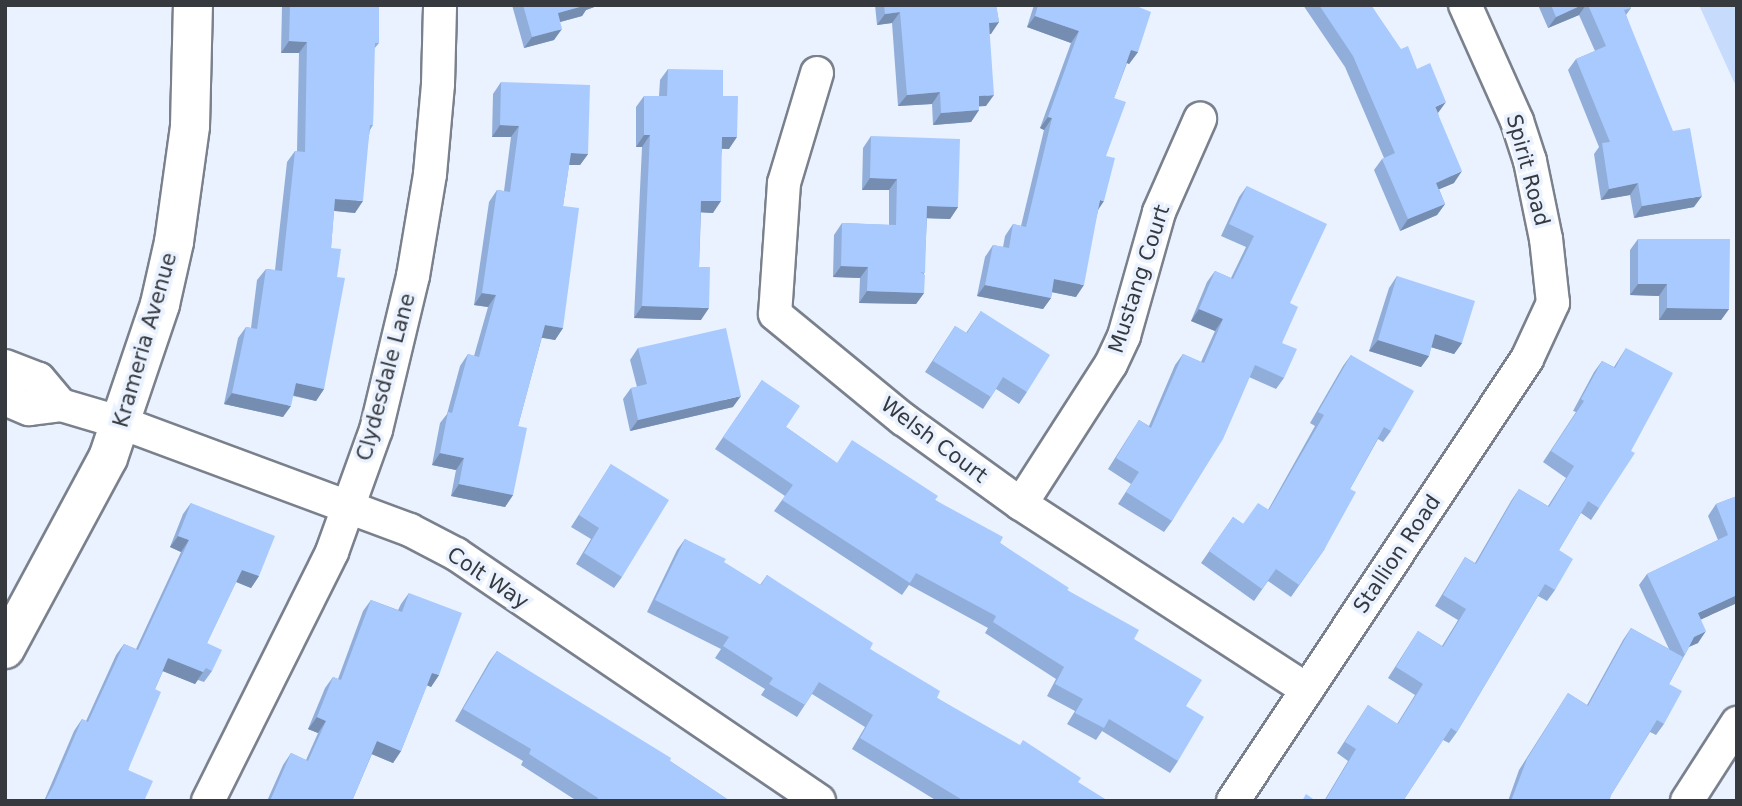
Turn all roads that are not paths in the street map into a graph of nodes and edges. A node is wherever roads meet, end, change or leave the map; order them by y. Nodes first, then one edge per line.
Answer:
1 (193, 5) edge
2 (440, 5) edge
3 (1465, 5) edge
4 (817, 73) dead end
5 (1200, 120) dead end
6 (1553, 303) joint
7 (5, 366) edge
8 (5, 399) edge
9 (61, 405) junction
10 (122, 424) junction
11 (1021, 504) junction
12 (349, 505) junction
13 (5, 649) edge
14 (1307, 690) junction
15 (1737, 723) edge
16 (208, 801) edge
17 (818, 801) edge
18 (1233, 801) edge
19 (1687, 801) edge

1 - 10 street, Krameria Avenue
2 - 12 street, Clydesdale Lane
3 - 6 street, Spirit Road
4 - 11 street, Welsh Court
5 - 11 street, Mustang Court
6 - 14 street, Stallion Road
7 - 9 street
8 - 9 street
9 - 10 street, Colt Way
10 - 12 street, Colt Way
10 - 13 street, Krameria Avenue
11 - 14 street, Welsh Court
12 - 16 street, Clydesdale Lane
12 - 17 street, Colt Way
14 - 18 street, Stallion Road
15 - 19 street

